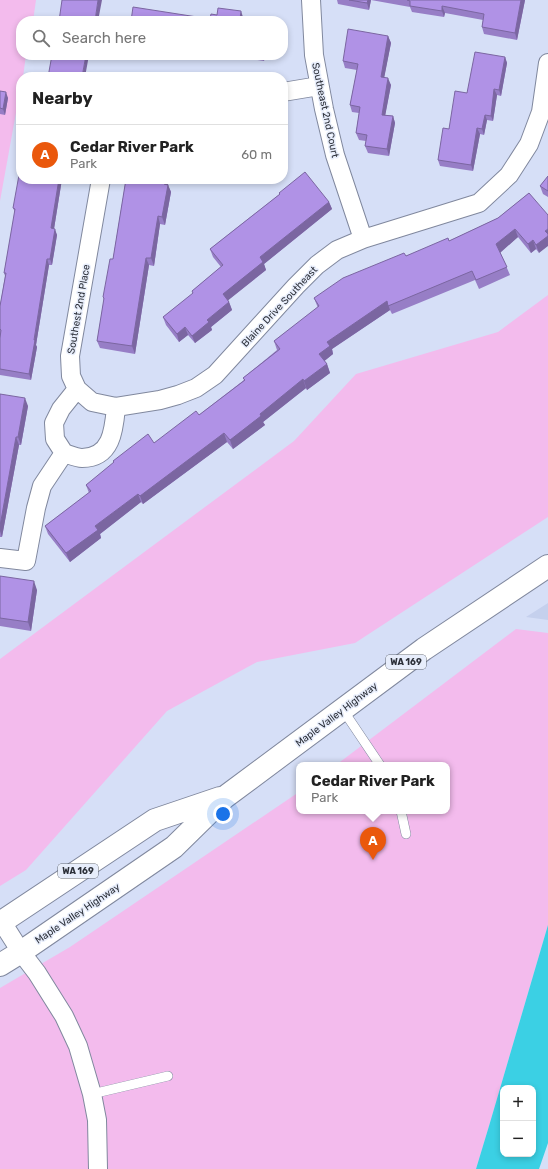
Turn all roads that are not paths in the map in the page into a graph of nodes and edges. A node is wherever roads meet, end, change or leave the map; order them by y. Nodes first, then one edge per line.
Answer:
1 (311, 0) edge
2 (548, 63) edge
3 (320, 86) junction
4 (288, 91) edge
5 (100, 184) edge
6 (363, 239) junction
7 (77, 389) junction
8 (116, 407) junction
9 (64, 453) junction
10 (0, 558) edge
11 (546, 571) edge
12 (343, 709) junction
13 (378, 762) edge
14 (225, 797) junction
15 (402, 814) edge
16 (406, 834) dead end
17 (1, 923) edge
18 (21, 952) junction
19 (0, 965) edge
20 (168, 1076) dead end
21 (92, 1094) junction
22 (98, 1169) edge

1 - 3 street, Southeast 2nd Court
2 - 6 street, Blaine Drive Southeast
3 - 4 street
3 - 6 street, Southeast 2nd Court
5 - 7 street, Southest 2nd Place
6 - 8 street, Blaine Drive Southeast
7 - 8 street, Blaine Drive Southeast
7 - 9 street
8 - 9 street
9 - 10 street
11 - 12 main road, Maple Valley Highway / WA 169
12 - 13 lane
12 - 14 main road, Maple Valley Highway / WA 169
14 - 17 main road, Maple Valley Highway / WA 169
14 - 18 main road, Maple Valley Highway / WA 169
15 - 16 lane
17 - 18 street
18 - 19 main road, Maple Valley Highway / WA 169
18 - 21 street
20 - 21 lane
21 - 22 street

